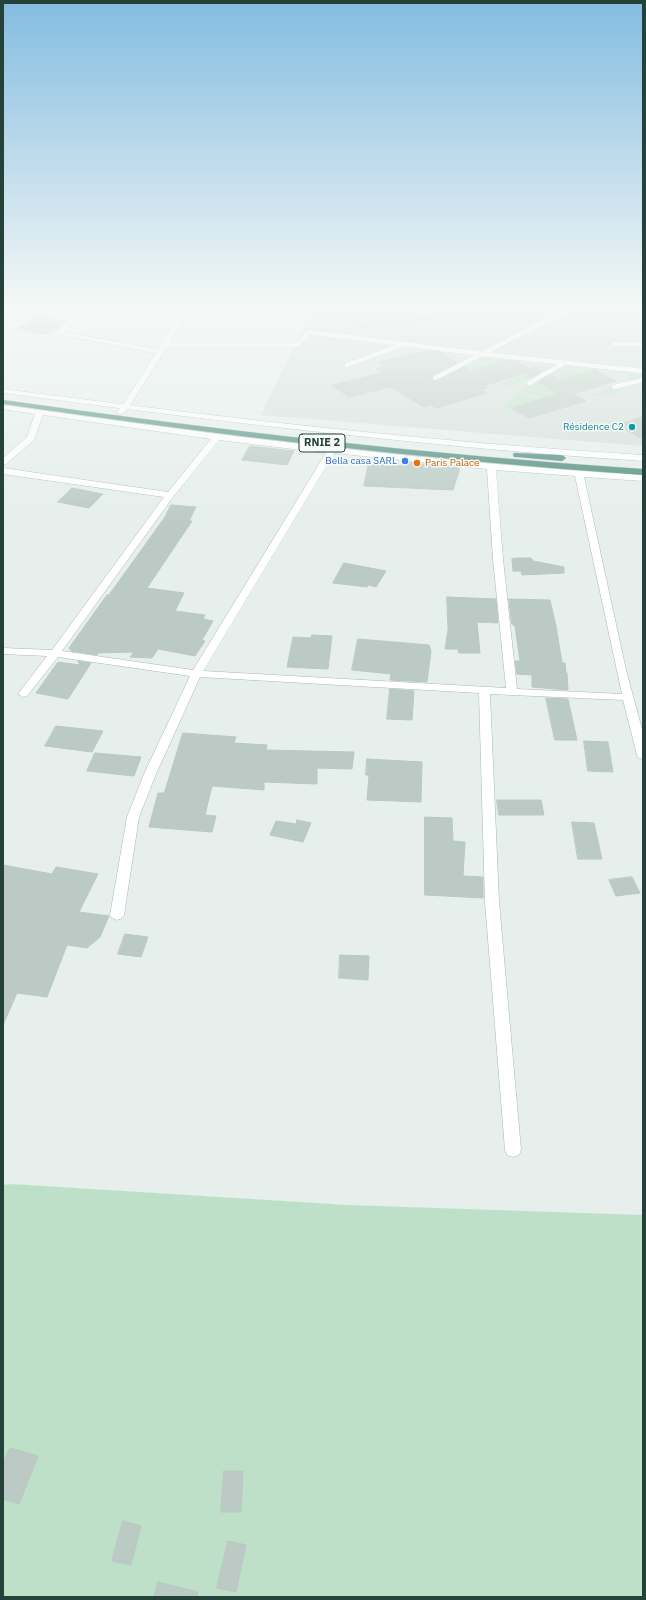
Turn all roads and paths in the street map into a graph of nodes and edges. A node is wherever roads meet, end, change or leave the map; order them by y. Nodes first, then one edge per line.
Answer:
1 (142, 379) edge
2 (537, 379) edge
3 (643, 380) edge
4 (529, 383) dead end
5 (614, 387) dead end
6 (3, 390) edge
7 (3, 396) edge
8 (3, 402) edge
9 (3, 407) edge
10 (122, 410) junction
11 (40, 412) junction
12 (217, 437) junction
13 (332, 450) junction
14 (643, 458) edge
15 (3, 462) edge
16 (643, 464) edge
17 (491, 466) junction
18 (3, 471) edge
19 (643, 472) edge
20 (579, 474) junction
21 (643, 478) edge
22 (170, 495) junction
23 (3, 651) edge
24 (55, 653) junction
25 (196, 674) junction
26 (484, 690) junction
27 (512, 691) junction
28 (23, 694) dead end
29 (628, 697) junction
30 (643, 755) edge
31 (117, 915) dead end
32 (513, 1150) dead end

1 - 10 street
2 - 4 lane
3 - 5 lane
6 - 10 street
7 - 10 highway, RNIE 2 / RNIE 2
8 - 19 highway, RNIE 2 / RNIE 2
9 - 11 street
10 - 14 street
10 - 16 highway, RNIE 2 / RNIE 2
11 - 12 street
11 - 15 street
12 - 13 street
12 - 22 street
13 - 17 street
13 - 25 street
17 - 20 street
17 - 27 street
18 - 22 street
20 - 21 street
20 - 29 street
22 - 24 street
23 - 24 street
24 - 25 street
24 - 28 street
25 - 26 street
25 - 31 street
26 - 27 street
26 - 32 street
27 - 29 street
29 - 30 street

